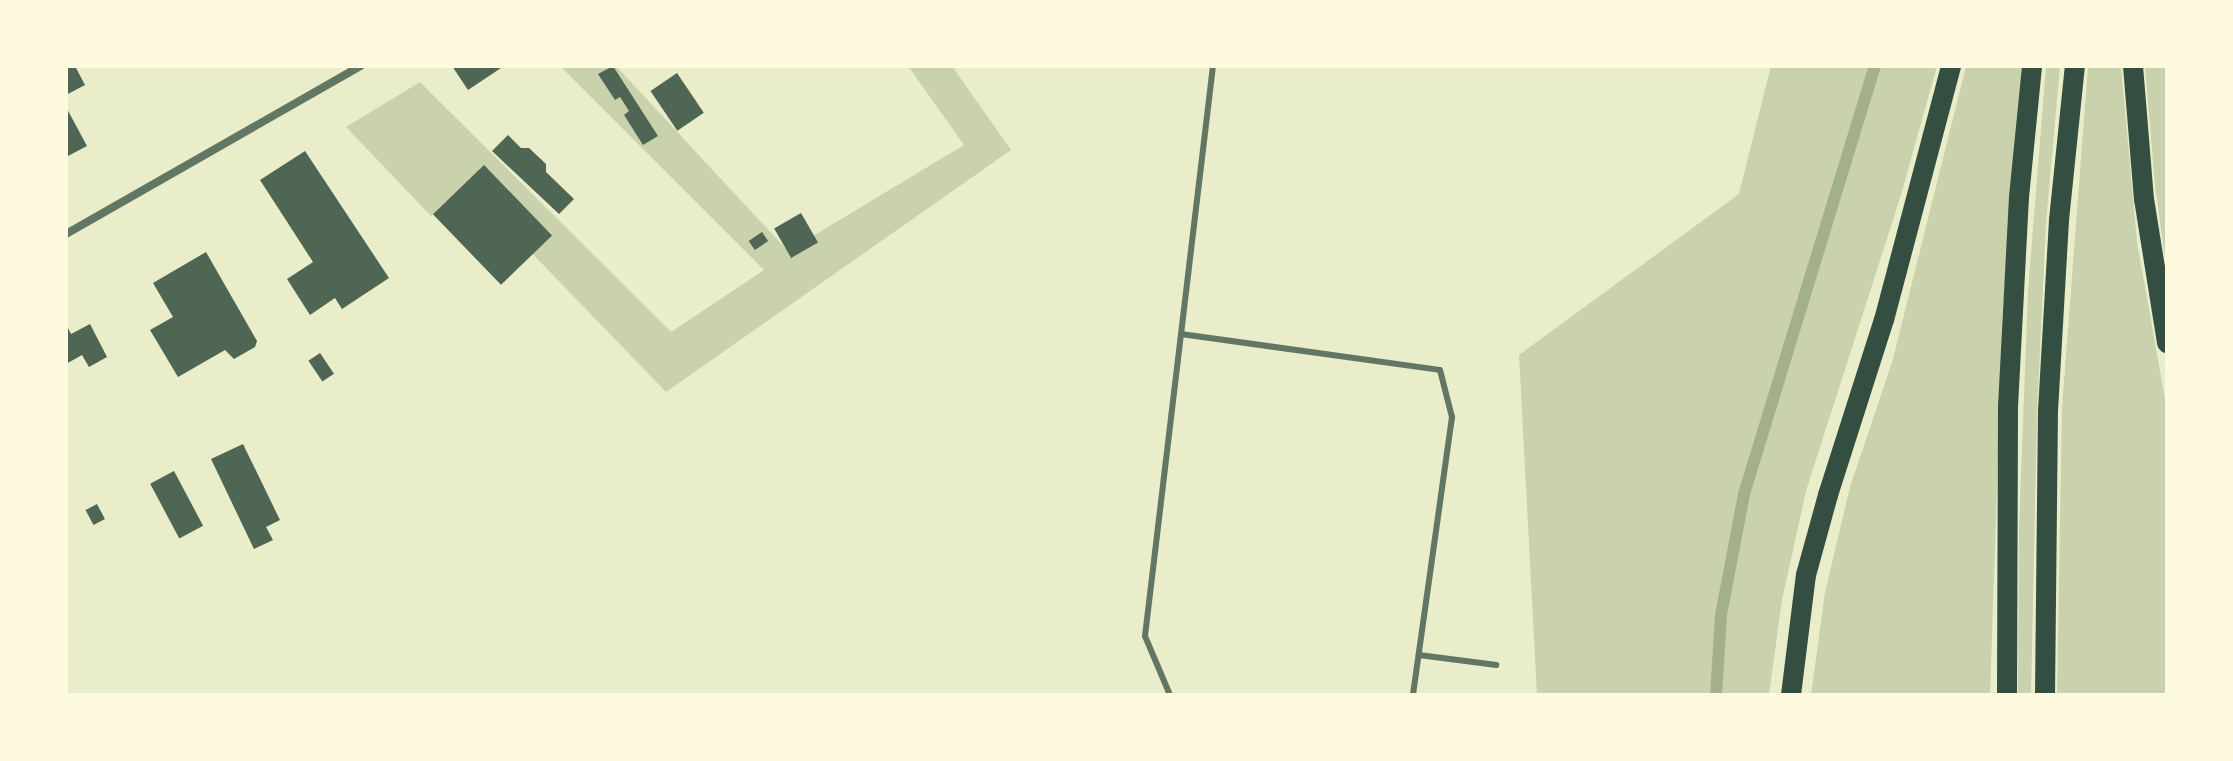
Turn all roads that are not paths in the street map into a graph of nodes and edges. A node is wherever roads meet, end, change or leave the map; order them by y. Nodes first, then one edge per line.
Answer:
1 (360, 66) edge
2 (1213, 66) edge
3 (1951, 66) edge
4 (2032, 66) edge
5 (2075, 66) edge
6 (2133, 66) edge
7 (66, 234) edge
8 (1181, 334) junction
9 (2167, 343) edge
10 (1419, 655) junction
11 (1496, 665) dead end
12 (1170, 695) edge
13 (1413, 695) edge
14 (1791, 695) edge
15 (2007, 695) edge
16 (2045, 695) edge

1 - 7 street
2 - 8 lane
3 - 14 main road
4 - 15 main road
5 - 16 main road
6 - 9 main road
8 - 10 lane
8 - 12 lane
10 - 11 lane
10 - 13 lane

